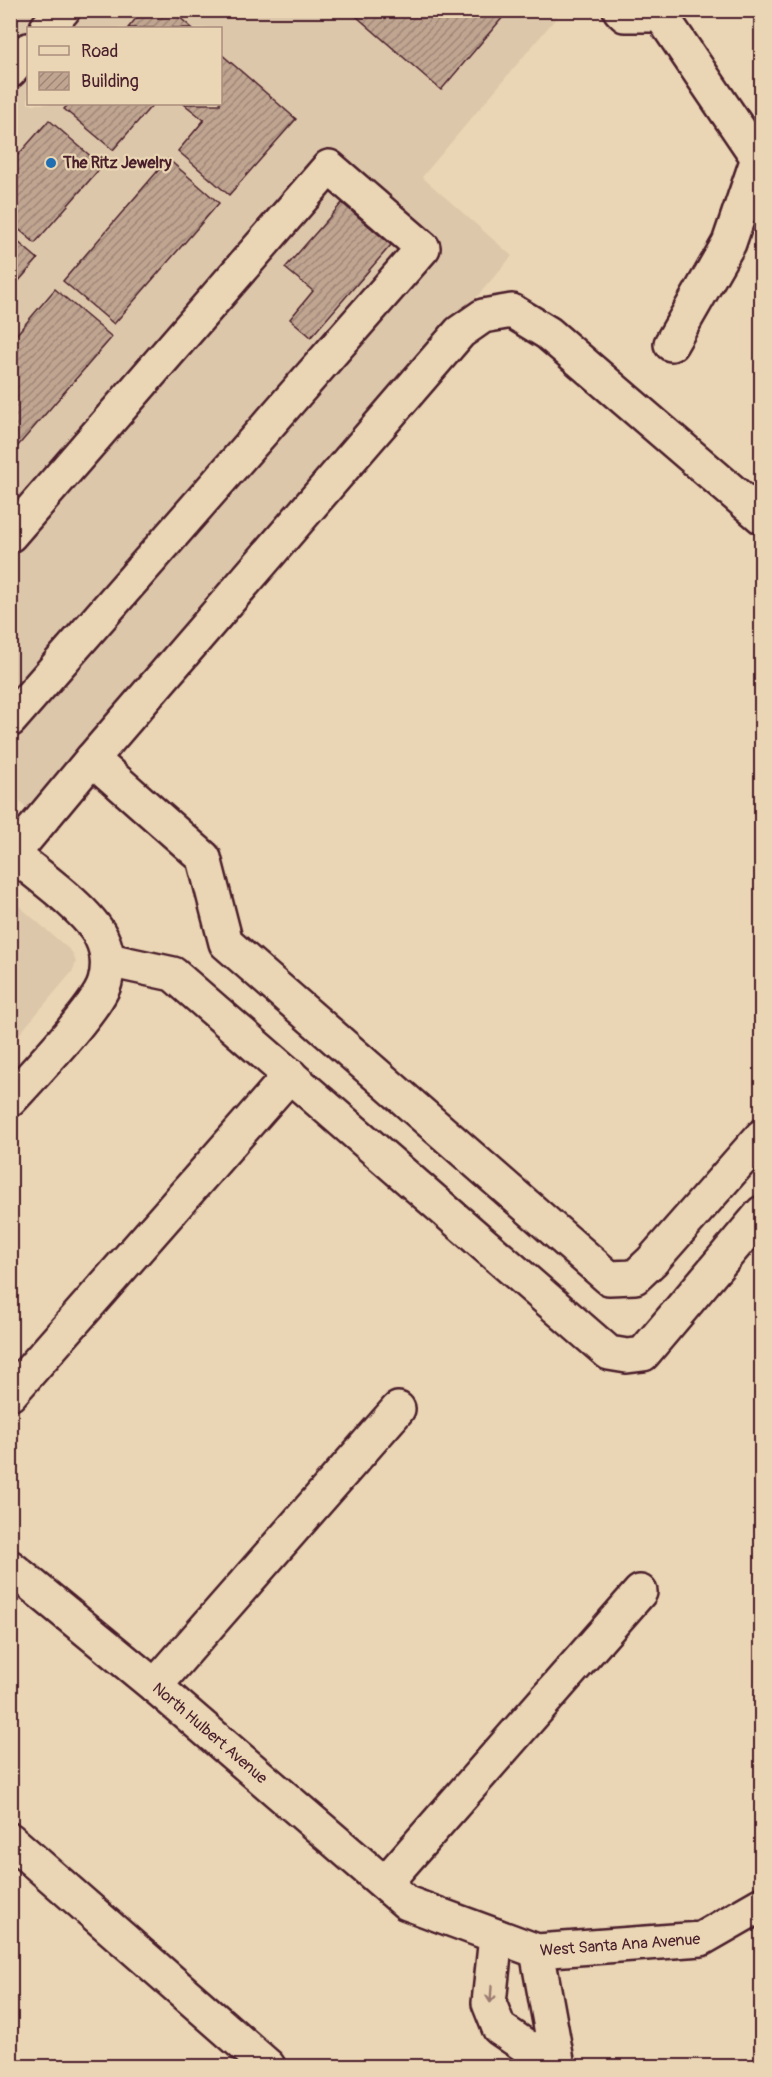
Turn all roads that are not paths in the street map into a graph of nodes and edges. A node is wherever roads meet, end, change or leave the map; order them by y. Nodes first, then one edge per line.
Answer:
1 (63, 10) edge
2 (620, 10) edge
3 (665, 14) edge
4 (48, 27) edge
5 (27, 51) edge
6 (10, 71) edge
7 (671, 344) dead end
8 (762, 517) edge
9 (10, 535) edge
10 (11, 719) edge
11 (92, 759) junction
12 (12, 853) edge
13 (108, 960) junction
14 (290, 1075) junction
15 (10, 1100) edge
16 (762, 1136) edge
17 (762, 1213) edge
18 (10, 1394) edge
19 (398, 1409) dead end
20 (10, 1566) edge
21 (640, 1592) dead end
22 (155, 1686) junction
23 (10, 1840) edge
24 (396, 1893) junction
25 (762, 1904) edge
26 (496, 1936) junction
27 (537, 1951) junction
28 (268, 2067) edge
29 (556, 2067) edge

1 - 4 street
2 - 3 street
3 - 7 street
5 - 6 street
8 - 11 street
9 - 10 street
11 - 12 street
11 - 16 street
12 - 13 street
13 - 14 street
13 - 15 street
14 - 17 street
14 - 18 street
19 - 22 street
20 - 22 street, North Hulbert Avenue
21 - 24 street
22 - 24 street, North Hulbert Avenue
23 - 28 street
24 - 26 street, West Santa Ana Avenue
25 - 27 street, West Santa Ana Avenue
26 - 27 street, West Santa Ana Avenue
26 -> 29 street
27 - 29 street

